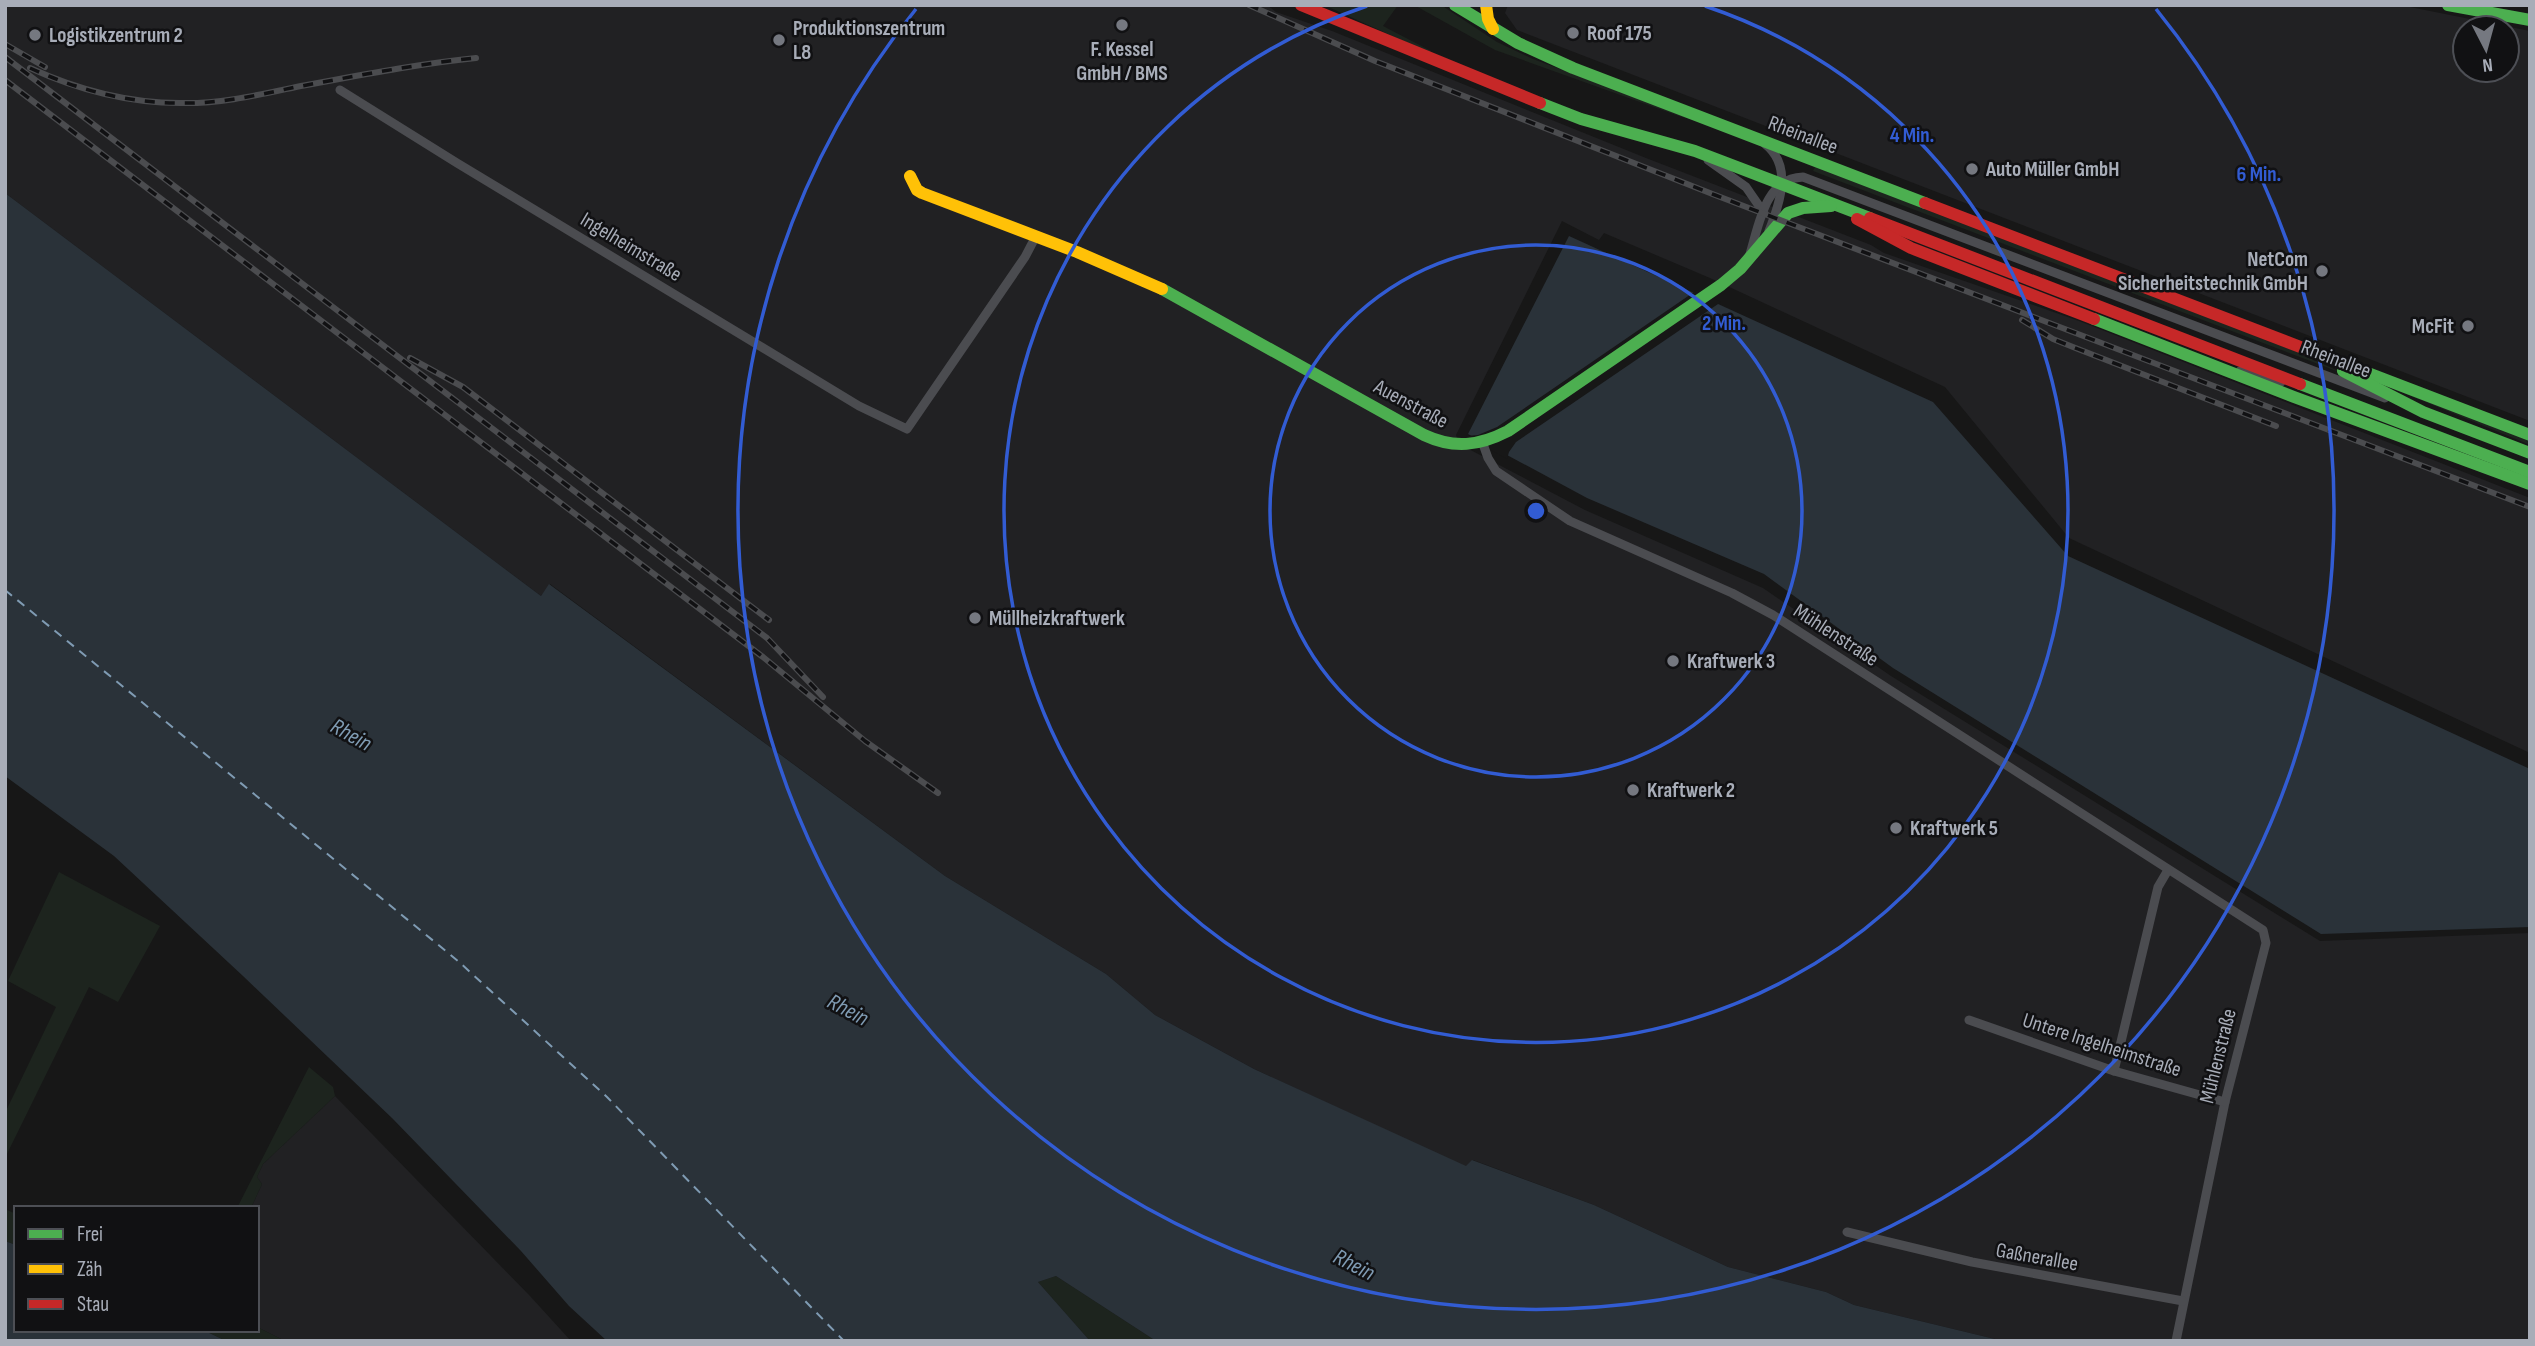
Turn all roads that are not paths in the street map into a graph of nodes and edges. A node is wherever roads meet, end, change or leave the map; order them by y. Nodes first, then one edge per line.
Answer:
1 (1301, 5) edge
2 (1455, 5) edge
3 (1486, 5) edge
4 (2448, 5) edge
5 (2530, 20) edge
6 (1493, 29) junction
7 (340, 90) dead end
8 (1757, 138) junction
9 (1695, 151) junction
10 (910, 176) dead end
11 (1781, 184) junction
12 (1839, 206) junction
13 (1764, 213) junction
14 (1036, 236) junction
15 (1767, 236) junction
16 (1747, 260) junction
17 (2260, 331) junction
18 (2201, 360) junction
19 (2322, 392) junction
20 (2423, 412) junction
21 (2530, 435) edge
22 (1483, 443) junction
23 (2530, 453) edge
24 (2530, 472) edge
25 (2530, 484) edge
26 (2168, 870) junction
27 (1969, 1020) dead end
28 (2114, 1071) junction
29 (2225, 1102) junction
30 (1847, 1232) dead end
31 (2183, 1301) junction
32 (2176, 1341) edge

1 - 9 main road, Rheinallee
2 - 6 main road, Rheinallee
3 - 6 main road
4 - 5 main road
6 - 8 main road, Rheinallee
7 - 14 street, Ingelheimstraße
8 - 11 street, Auenstraße
8 - 17 main road, Rheinallee
9 - 11 main road, Rheinallee
9 - 13 street
10 - 14 main road, Auenstraße
11 - 12 main road, Rheinallee
11 - 13 street, Auenstraße
11 - 15 street, Auenstraße
11 - 20 street, Rheinallee
12 - 15 main road, Auenstraße
12 - 18 main road, Rheinallee
12 - 19 main road, Rheinallee
13 - 16 street, Auenstraße
14 - 22 main road, Auenstraße
15 - 16 main road, Auenstraße
16 - 22 main road, Auenstraße
17 - 20 main road, Rheinallee
17 - 21 main road, Rheinallee
18 - 19 street, Rheinallee
18 - 25 main road, Rheinallee
19 - 24 main road, Rheinallee
20 - 23 main road, Rheinallee
22 - 26 street, Mühlenstraße
26 - 28 street
26 - 29 street, Mühlenstraße
27 - 28 street, Untere Ingelheimstraße
28 - 29 street, Untere Ingelheimstraße
29 - 31 street, Mühlenstraße
30 - 31 street, Gaßnerallee
31 - 32 street

